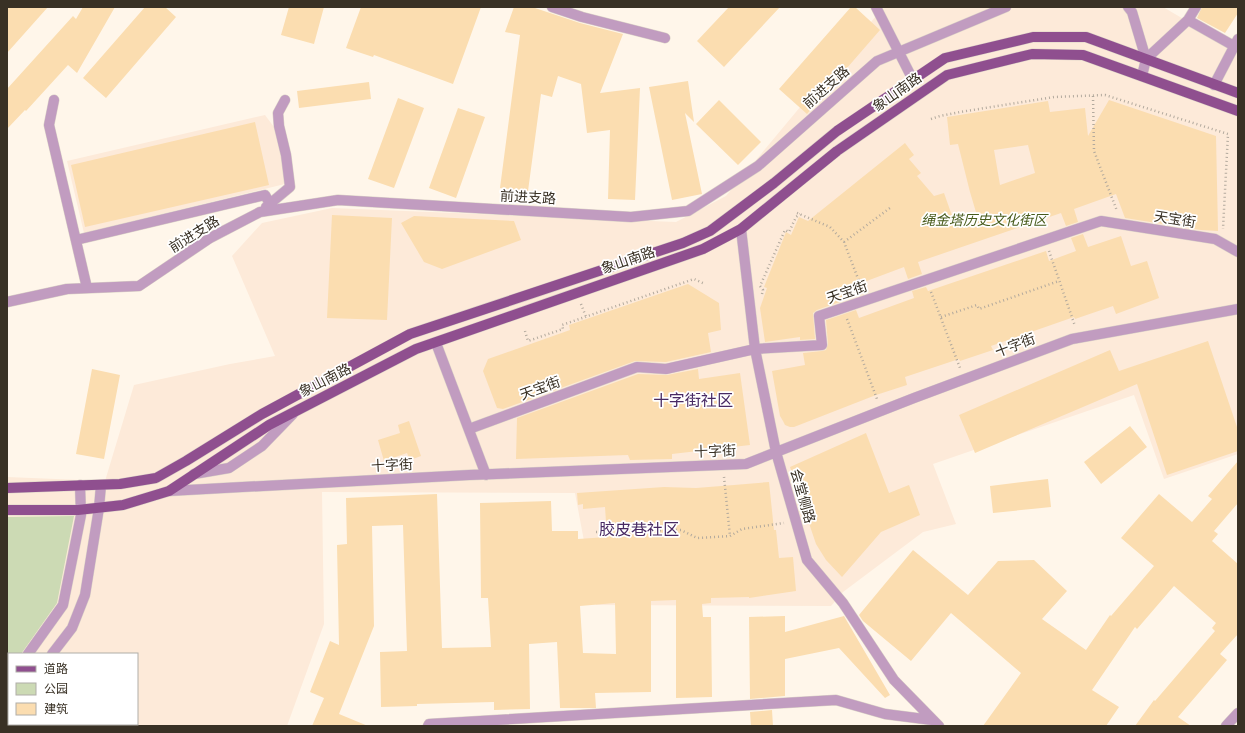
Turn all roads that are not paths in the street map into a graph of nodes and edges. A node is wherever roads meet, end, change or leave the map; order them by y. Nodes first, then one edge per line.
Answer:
1 (552, 7) edge
2 (876, 7) edge
3 (1006, 7) edge
4 (1128, 7) edge
5 (1196, 7) edge
6 (1188, 20) junction
7 (665, 38) dead end
8 (1236, 43) edge
9 (899, 52) junction
10 (1146, 59) junction
11 (1142, 76) junction
12 (913, 80) junction
13 (1214, 85) junction
14 (1238, 93) edge
15 (54, 100) dead end
16 (285, 100) dead end
17 (1238, 111) edge
18 (270, 204) junction
19 (260, 212) junction
20 (741, 229) junction
21 (76, 240) junction
22 (1238, 252) edge
23 (87, 288) junction
24 (7, 302) edge
25 (1238, 309) edge
26 (436, 343) junction
27 (755, 349) junction
28 (296, 411) junction
29 (469, 429) junction
30 (776, 452) junction
31 (194, 474) junction
32 (486, 475) junction
33 (80, 485) junction
34 (101, 485) junction
35 (7, 488) edge
36 (169, 491) junction
37 (99, 508) junction
38 (7, 510) edge
39 (81, 510) junction
40 (29, 653) edge
41 (53, 653) edge
42 (1238, 713) edge
43 (936, 723) edge
44 (428, 726) edge
45 (1226, 726) edge

1 - 7 street
2 - 9 street
3 - 9 street, 前进支路
4 - 10 street
5 - 6 street
6 - 8 street
6 - 10 street
8 - 13 street
9 - 12 street
9 - 19 street, 前进支路
10 - 11 street
10 - 12 main road, 象山南路
10 - 13 main road, 象山南路
11 - 17 main road, 象山南路
11 - 20 main road, 象山南路
12 - 34 main road, 象山南路
13 - 14 main road, 象山南路
15 - 21 street
16 - 18 street
18 - 19 street
18 - 21 street
19 - 23 street, 前进支路
20 - 26 main road, 象山南路
20 - 27 street, 会堂侧路
21 - 23 street
22 - 27 street, 天宝街
23 - 24 street, 前进支路
25 - 30 street, 十字街
26 - 28 main road, 象山南路
26 - 29 street
27 - 29 street, 天宝街
27 - 30 street, 会堂侧路
28 - 31 main road, 象山南路
28 - 31 street
29 - 32 street
30 - 32 street, 十字街
30 - 43 street, 会堂侧路
31 - 36 main road, 象山南路
32 - 36 street, 十字街
33 - 34 main road, 象山南路
33 - 35 main road, 象山南路
33 - 39 street
34 - 37 street
36 - 37 main road, 象山南路
37 - 39 main road, 象山南路
37 - 41 street
38 - 39 main road, 象山南路
39 - 40 street
42 - 45 street
43 - 44 street

